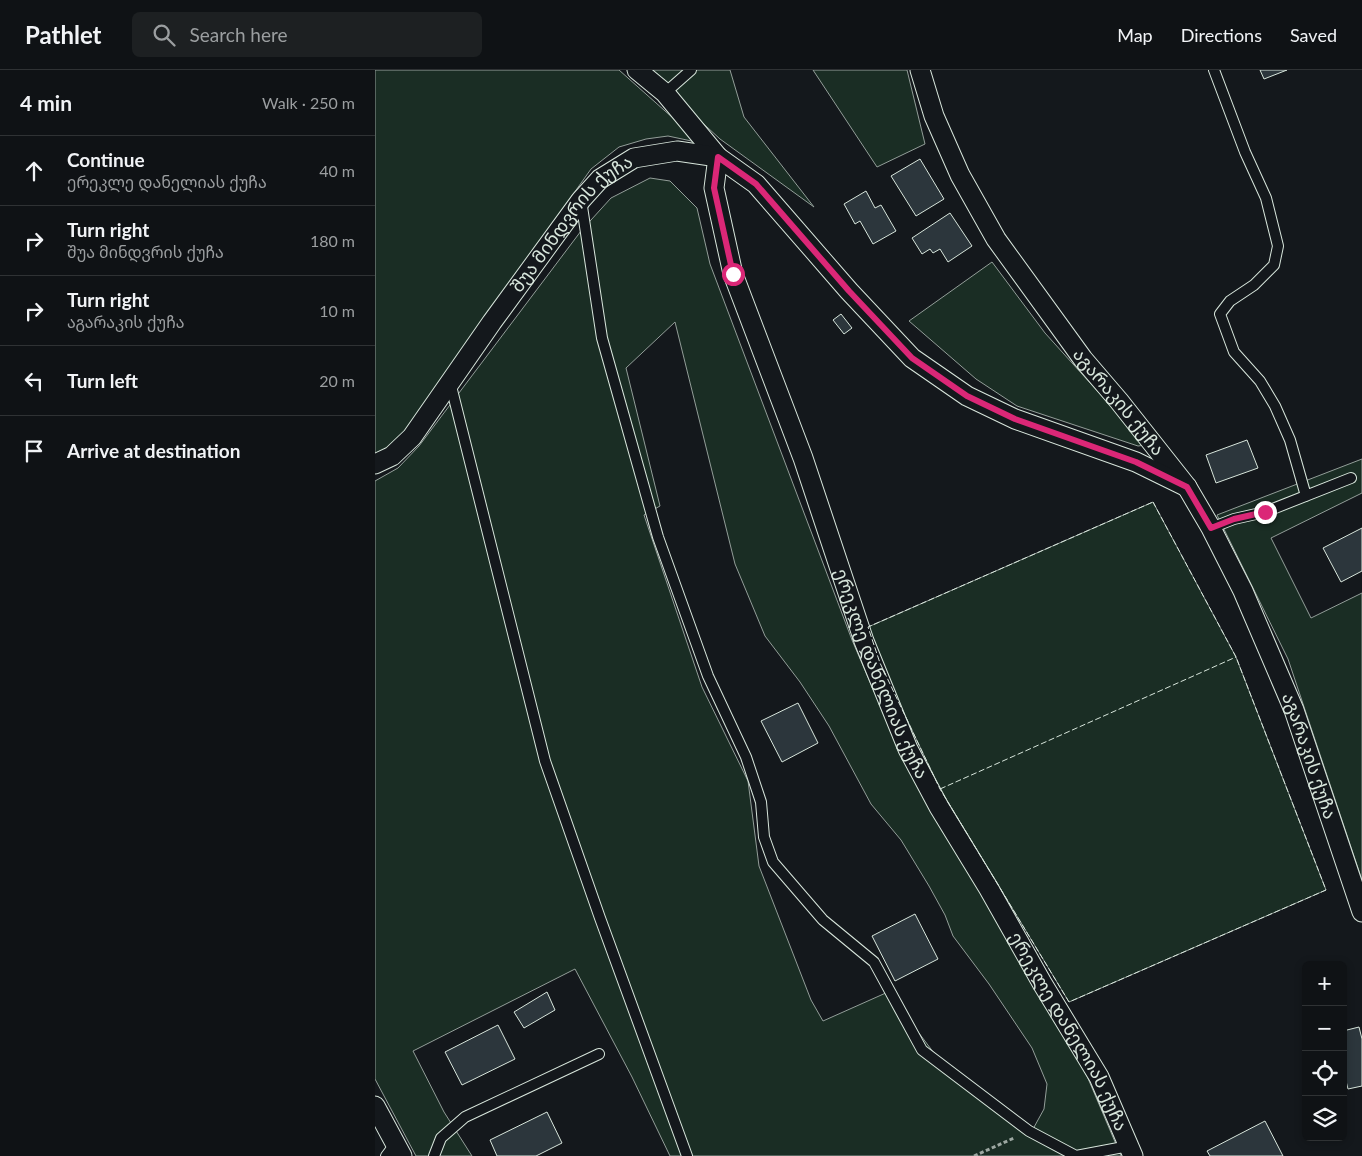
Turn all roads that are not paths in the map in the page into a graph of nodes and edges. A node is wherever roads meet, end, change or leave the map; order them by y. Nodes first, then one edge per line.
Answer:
1 (637, 70) edge
2 (691, 70) edge
3 (920, 70) edge
4 (1214, 70) edge
5 (665, 94) junction
6 (718, 157) junction
7 (581, 200) junction
8 (451, 382) junction
9 (375, 464) edge
10 (1351, 478) dead end
11 (1187, 487) junction
12 (1306, 496) junction
13 (1211, 528) junction
14 (1362, 912) edge
15 (599, 1054) dead end
16 (375, 1106) edge
17 (1131, 1151) edge
18 (395, 1152) edge
19 (434, 1156) edge
20 (687, 1156) edge

1 - 5 street
2 - 5 lane
3 - 11 street, აგარაკის ქუჩა
4 - 12 lane
5 - 6 street
6 - 7 street, შუა მინდვრის ქუჩა
6 - 11 street, შუა მინდვრის ქუჩა
6 - 17 street, ერეკლე დანელიას ქუჩა
7 - 8 street, შუა მინდვრის ქუჩა
7 - 17 lane
8 - 9 street, შუა მინდვრის ქუჩა
8 - 20 lane
10 - 12 lane
11 - 13 street, აგარაკის ქუჩა
12 - 13 lane
13 - 14 street, აგარაკის ქუჩა
15 - 19 lane
16 - 18 street

